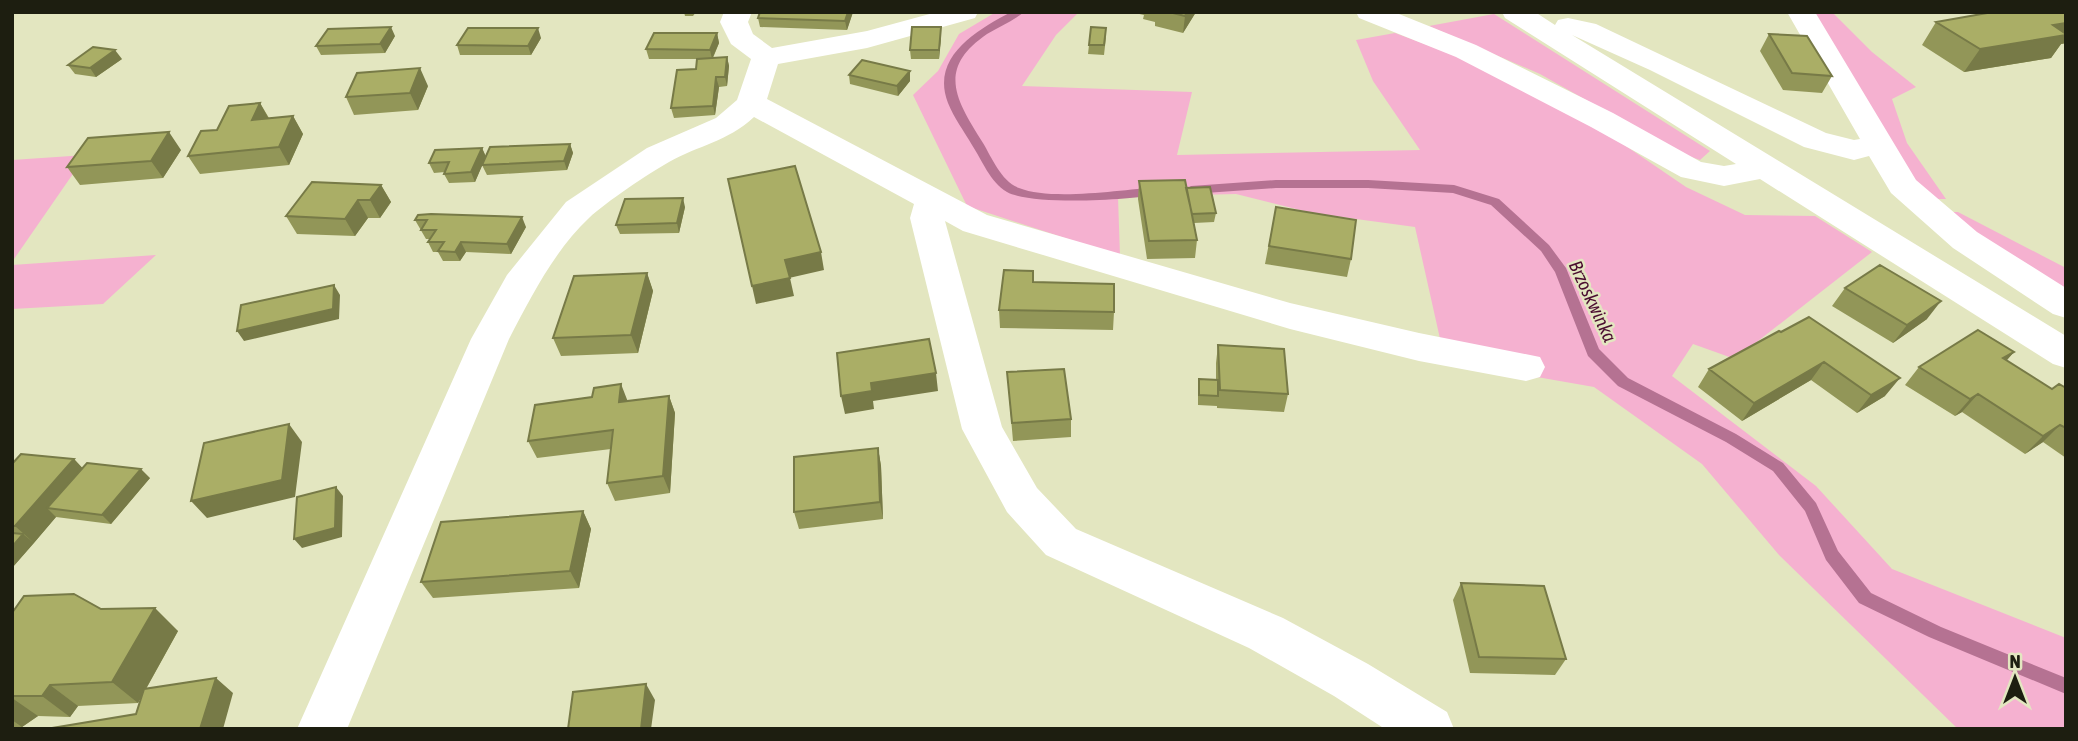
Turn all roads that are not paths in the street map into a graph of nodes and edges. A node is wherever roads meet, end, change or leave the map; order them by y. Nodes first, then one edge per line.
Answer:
1 (738, 12) edge
2 (965, 12) edge
3 (1369, 12) edge
4 (1801, 12) edge
5 (1516, 13) edge
6 (766, 57) junction
7 (751, 103) junction
8 (1877, 144) junction
9 (1766, 168) junction
10 (932, 199) junction
11 (2066, 305) edge
12 (2066, 354) edge
13 (1526, 367) dead end
14 (322, 729) edge
15 (1429, 729) edge

1 - 6 street
2 - 6 street
3 - 9 street
4 - 8 street
5 - 8 street
5 - 9 street
6 - 7 street
7 - 10 street
7 - 14 street
8 - 11 street
9 - 12 street
10 - 13 street
10 - 15 street

